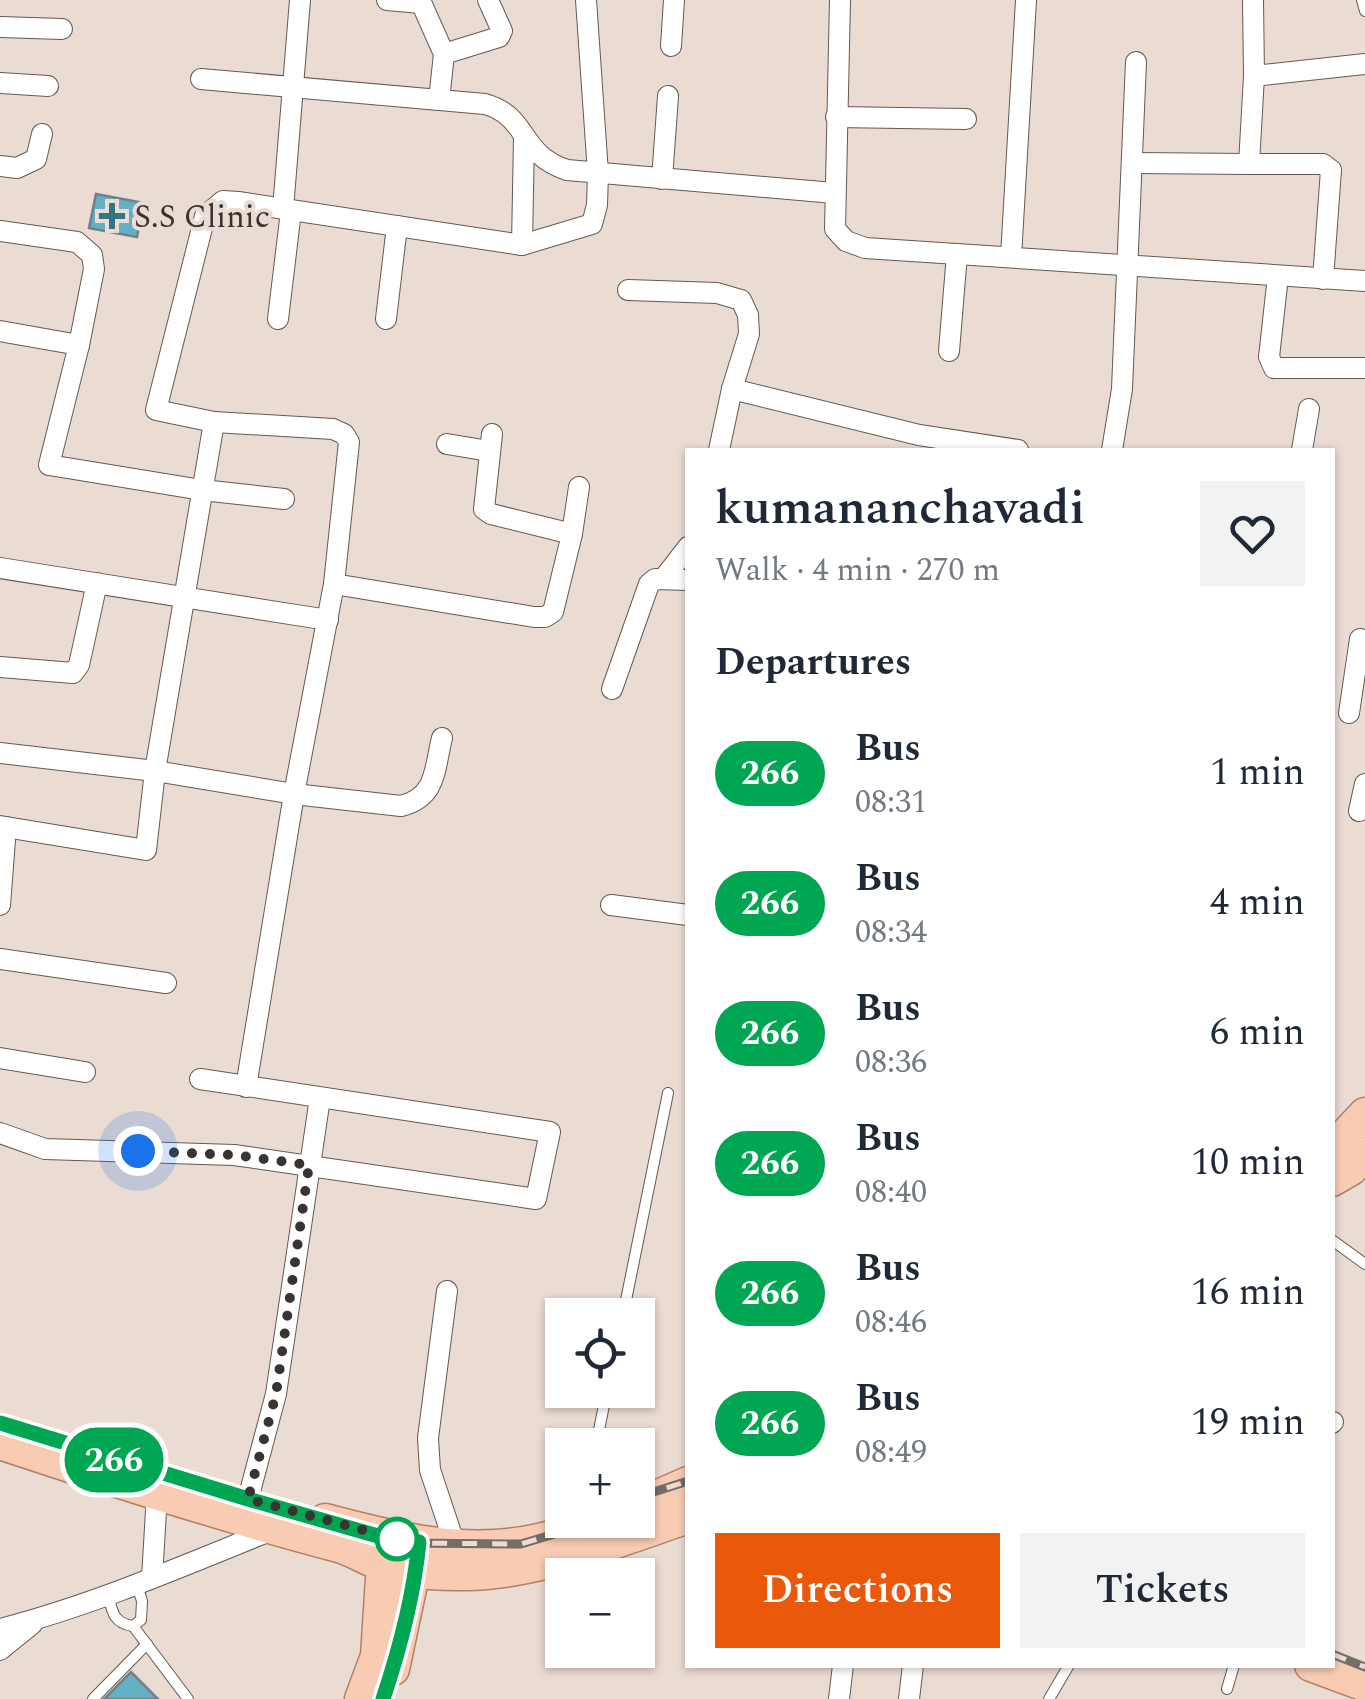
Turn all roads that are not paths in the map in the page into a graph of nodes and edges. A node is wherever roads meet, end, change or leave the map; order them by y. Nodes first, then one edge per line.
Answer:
1 (300, 0) edge
2 (387, 0) edge
3 (488, 0) edge
4 (586, 0) edge
5 (674, 0) edge
6 (840, 0) edge
7 (1026, 0) edge
8 (1253, 0) edge
9 (1362, 0) edge
10 (420, 1) edge
11 (1365, 11) edge
12 (0, 28) edge
13 (62, 29) dead end
14 (671, 46) dead end
15 (444, 54) junction
16 (1136, 62) dead end
17 (1365, 64) edge
18 (1254, 76) junction
19 (200, 80) dead end
20 (0, 83) edge
21 (48, 86) dead end
22 (292, 88) junction
23 (668, 96) dead end
24 (439, 100) junction
25 (836, 116) junction
26 (966, 119) dead end
27 (42, 134) dead end
28 (524, 137) junction
29 (1133, 163) junction
30 (1249, 164) junction
31 (0, 166) edge
32 (598, 173) junction
33 (662, 179) junction
34 (834, 193) junction
35 (287, 210) junction
36 (397, 226) junction
37 (0, 231) edge
38 (522, 245) junction
39 (958, 254) junction
40 (1011, 257) junction
41 (1127, 265) junction
42 (1278, 276) junction
43 (1323, 279) junction
44 (1365, 280) edge
45 (628, 290) dead end
46 (278, 319) dead end
47 (386, 319) dead end
48 (0, 331) edge
49 (79, 345) junction
50 (949, 351) dead end
51 (1365, 368) edge
52 (732, 389) junction
53 (1308, 409) dead end
54 (214, 422) junction
55 (918, 442) edge
56 (447, 444) dead end
57 (719, 448) edge
58 (993, 448) edge
59 (1112, 448) edge
60 (1302, 448) edge
61 (578, 486) dead end
62 (202, 490) junction
63 (284, 499) dead end
64 (572, 534) junction
65 (685, 551) edge
66 (0, 568) edge
67 (664, 578) junction
68 (685, 580) edge
69 (97, 583) junction
70 (334, 584) junction
71 (184, 598) junction
72 (328, 620) junction
73 (1360, 638) dead end
74 (0, 667) edge
75 (612, 689) dead end
76 (1349, 713) edge
77 (442, 738) dead end
78 (0, 754) edge
79 (155, 771) junction
80 (1365, 784) edge
81 (294, 794) junction
82 (1359, 811) dead end
83 (3, 826) edge
84 (0, 905) edge
85 (612, 905) dead end
86 (685, 915) edge
87 (0, 959) edge
88 (166, 983) dead end
89 (0, 1058) edge
90 (85, 1072) dead end
91 (200, 1079) dead end
92 (246, 1087) junction
93 (668, 1094) dead end
94 (320, 1098) junction
95 (1365, 1114) edge
96 (0, 1133) edge
97 (1335, 1146) edge
98 (1365, 1154) edge
99 (309, 1165) junction
100 (1335, 1178) edge
101 (1335, 1242) edge
102 (1365, 1264) edge
103 (446, 1291) dead end
104 (626, 1298) edge
105 (0, 1422) edge
106 (0, 1443) edge
107 (685, 1484) edge
108 (157, 1494) junction
109 (655, 1498) edge
110 (248, 1499) junction
111 (685, 1518) edge
112 (274, 1529) junction
113 (545, 1538) edge
114 (456, 1545) junction
115 (340, 1546) junction
116 (383, 1551) junction
117 (418, 1557) junction
118 (144, 1581) junction
119 (108, 1594) junction
120 (38, 1619) junction
121 (381, 1622) junction
122 (133, 1626) junction
123 (0, 1629) edge
124 (147, 1644) junction
125 (0, 1650) edge
126 (1335, 1652) edge
127 (1365, 1663) edge
128 (843, 1668) edge
129 (912, 1668) edge
130 (1067, 1668) edge
131 (1233, 1668) edge
132 (1319, 1668) edge
133 (1365, 1685) edge
134 (1227, 1688) dead end
135 (93, 1699) edge
136 (188, 1699) edge
137 (361, 1699) edge
138 (383, 1699) edge
139 (839, 1699) edge
140 (908, 1699) edge
141 (1050, 1699) edge

1 - 22 street
2 - 10 street
3 - 15 street
4 - 32 street
5 - 14 street
6 - 25 street
7 - 40 street
8 - 18 street
9 - 11 lane
10 - 15 street
12 - 13 street
15 - 24 street
16 - 29 street
17 - 18 street
18 - 30 street
19 - 22 street
20 - 21 street
22 - 24 street
22 - 35 street
23 - 33 street
24 - 28 street
25 - 26 street
25 - 34 street
27 - 31 street
28 - 32 street
28 - 38 street
29 - 30 street
29 - 41 street
30 - 43 street
32 - 33 street
32 - 38 street
33 - 34 street
34 - 39 street
35 - 36 street
35 - 46 street
35 - 54 street
36 - 38 street
36 - 47 street
37 - 49 street
39 - 40 street
39 - 50 street
40 - 41 street
41 - 42 street
41 - 59 street
42 - 43 street
42 - 51 street
43 - 44 street
45 - 52 street
48 - 49 street
49 - 62 street
52 - 55 street
52 - 57 street
53 - 60 street
54 - 62 street
54 - 70 street
55 - 58 street
56 - 64 street
61 - 64 street
62 - 63 street
62 - 71 street
64 - 70 street
65 - 67 street
66 - 69 street
67 - 68 street
67 - 75 street
69 - 71 street
69 - 74 street
70 - 72 street
71 - 72 street
71 - 79 street
72 - 81 street
73 - 76 street
77 - 81 street
78 - 79 street
79 - 81 street
79 - 83 street
80 - 82 street
81 - 92 street
83 - 84 street
85 - 86 street
87 - 88 street
89 - 90 street
91 - 92 street
92 - 94 street
93 - 104 lane
94 - 99 street
94 - 99 street
95 - 97 main road
96 - 99 street
98 - 100 main road
99 - 110 street
101 - 102 lane
103 - 114 street
105 - 110 main road
106 - 108 main road
107 - 109 main road
108 - 112 main road
108 - 118 street
110 - 116 main road
111 - 117 main road
112 - 115 main road
112 - 118 street
113 - 114 main road
114 - 117 main road
115 - 116 main road
115 - 121 main road
116 - 117 main road
116 - 121 main road
117 - 138 main road
118 - 119 street
118 - 122 lane
119 - 120 street
119 - 122 lane
120 - 123 street
120 - 125 street
121 - 137 main road
122 - 124 lane
124 - 135 lane
124 - 136 lane
126 - 127 main road
128 - 139 street
129 - 140 street
130 - 141 lane
131 - 134 lane
132 - 133 main road

